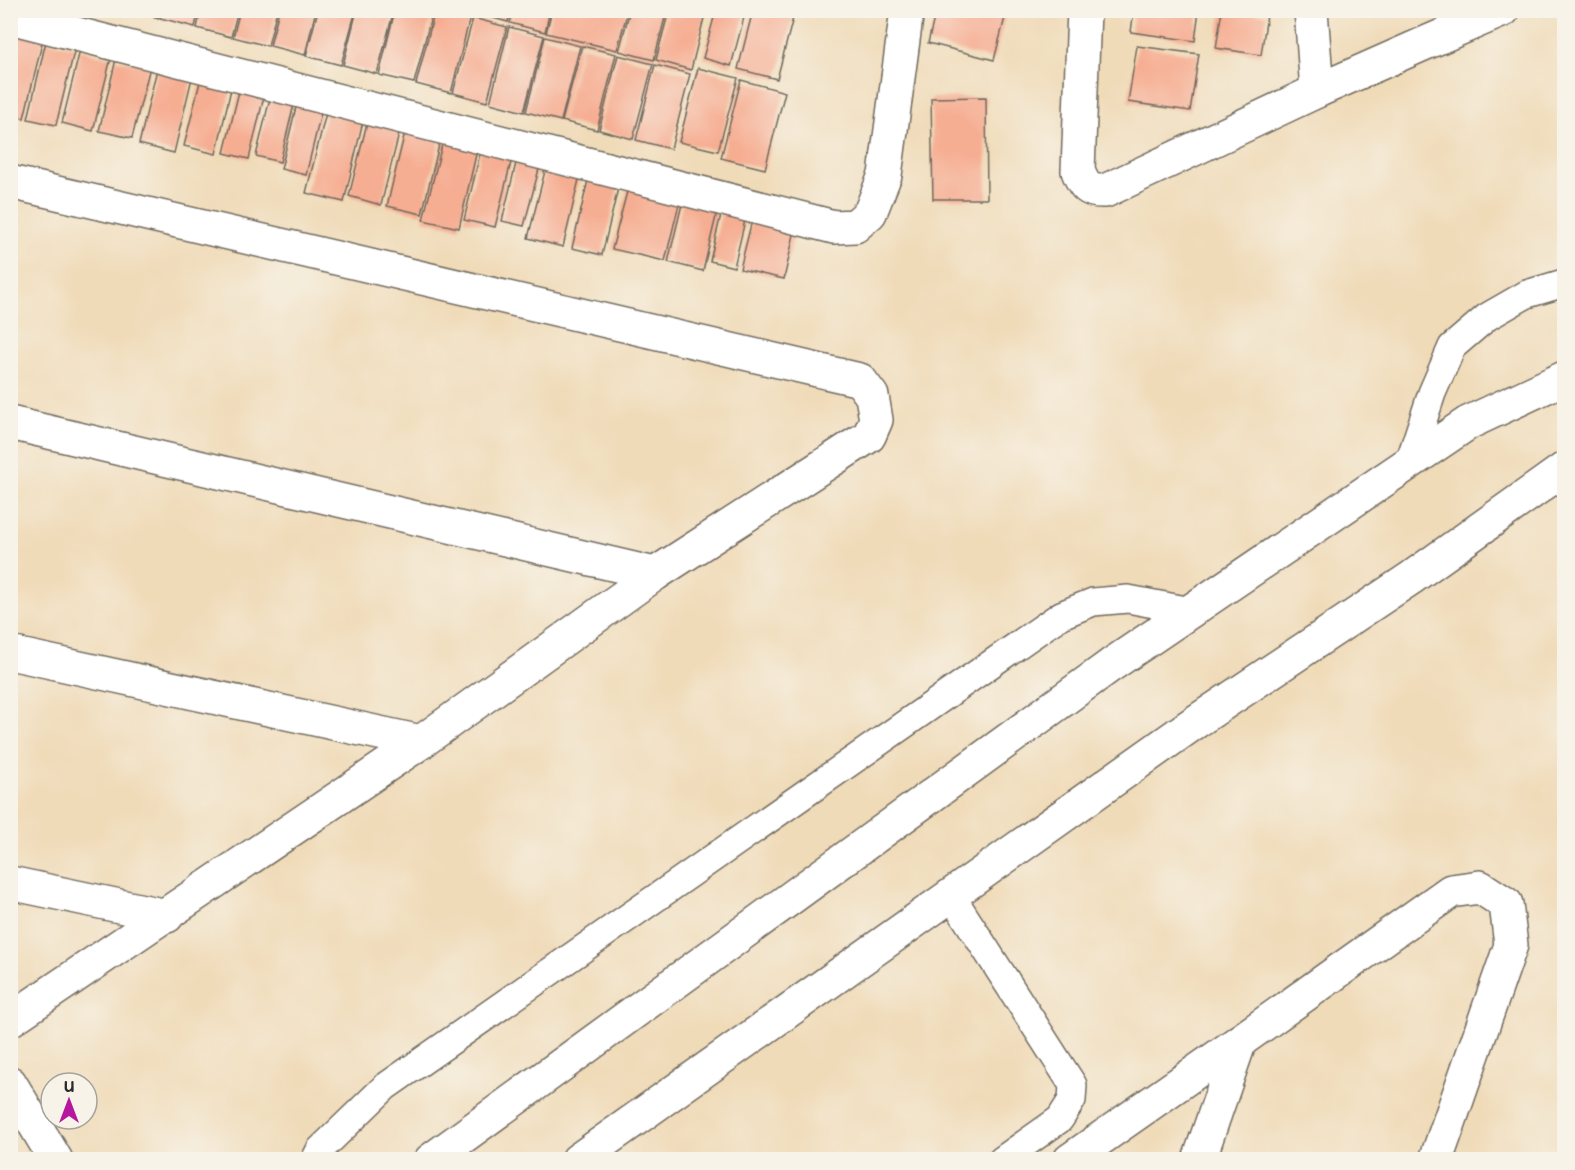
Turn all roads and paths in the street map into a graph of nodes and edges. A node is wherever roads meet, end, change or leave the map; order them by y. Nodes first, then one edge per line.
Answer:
1 (907, 10) edge
2 (1084, 10) edge
3 (1311, 10) edge
4 (1503, 10) edge
5 (10, 17) edge
6 (1317, 91) junction
7 (10, 182) edge
8 (1564, 283) edge
9 (1564, 378) edge
10 (10, 423) edge
11 (1410, 463) junction
12 (1564, 469) edge
13 (655, 574) junction
14 (1191, 611) junction
15 (10, 653) edge
16 (421, 742) junction
17 (10, 883) edge
18 (951, 895) junction
19 (167, 915) junction
20 (10, 1020) edge
21 (1240, 1041) junction
22 (10, 1083) edge
23 (56, 1160) edge
24 (315, 1160) edge
25 (431, 1160) edge
26 (578, 1160) edge
27 (1002, 1160) edge
28 (1070, 1160) edge
29 (1199, 1160) edge
30 (1436, 1160) edge

1 - 5 street
2 - 6 street
3 - 6 street
4 - 6 street
7 - 13 street
8 - 11 lane
9 - 11 street
10 - 13 street
11 - 14 street
12 - 18 street
13 - 16 street
14 - 24 lane
14 - 25 street
15 - 16 street
16 - 19 street
17 - 19 street
18 - 26 street
18 - 27 lane
19 - 20 street
21 - 28 street
21 - 29 street
21 - 30 street
22 - 23 street

